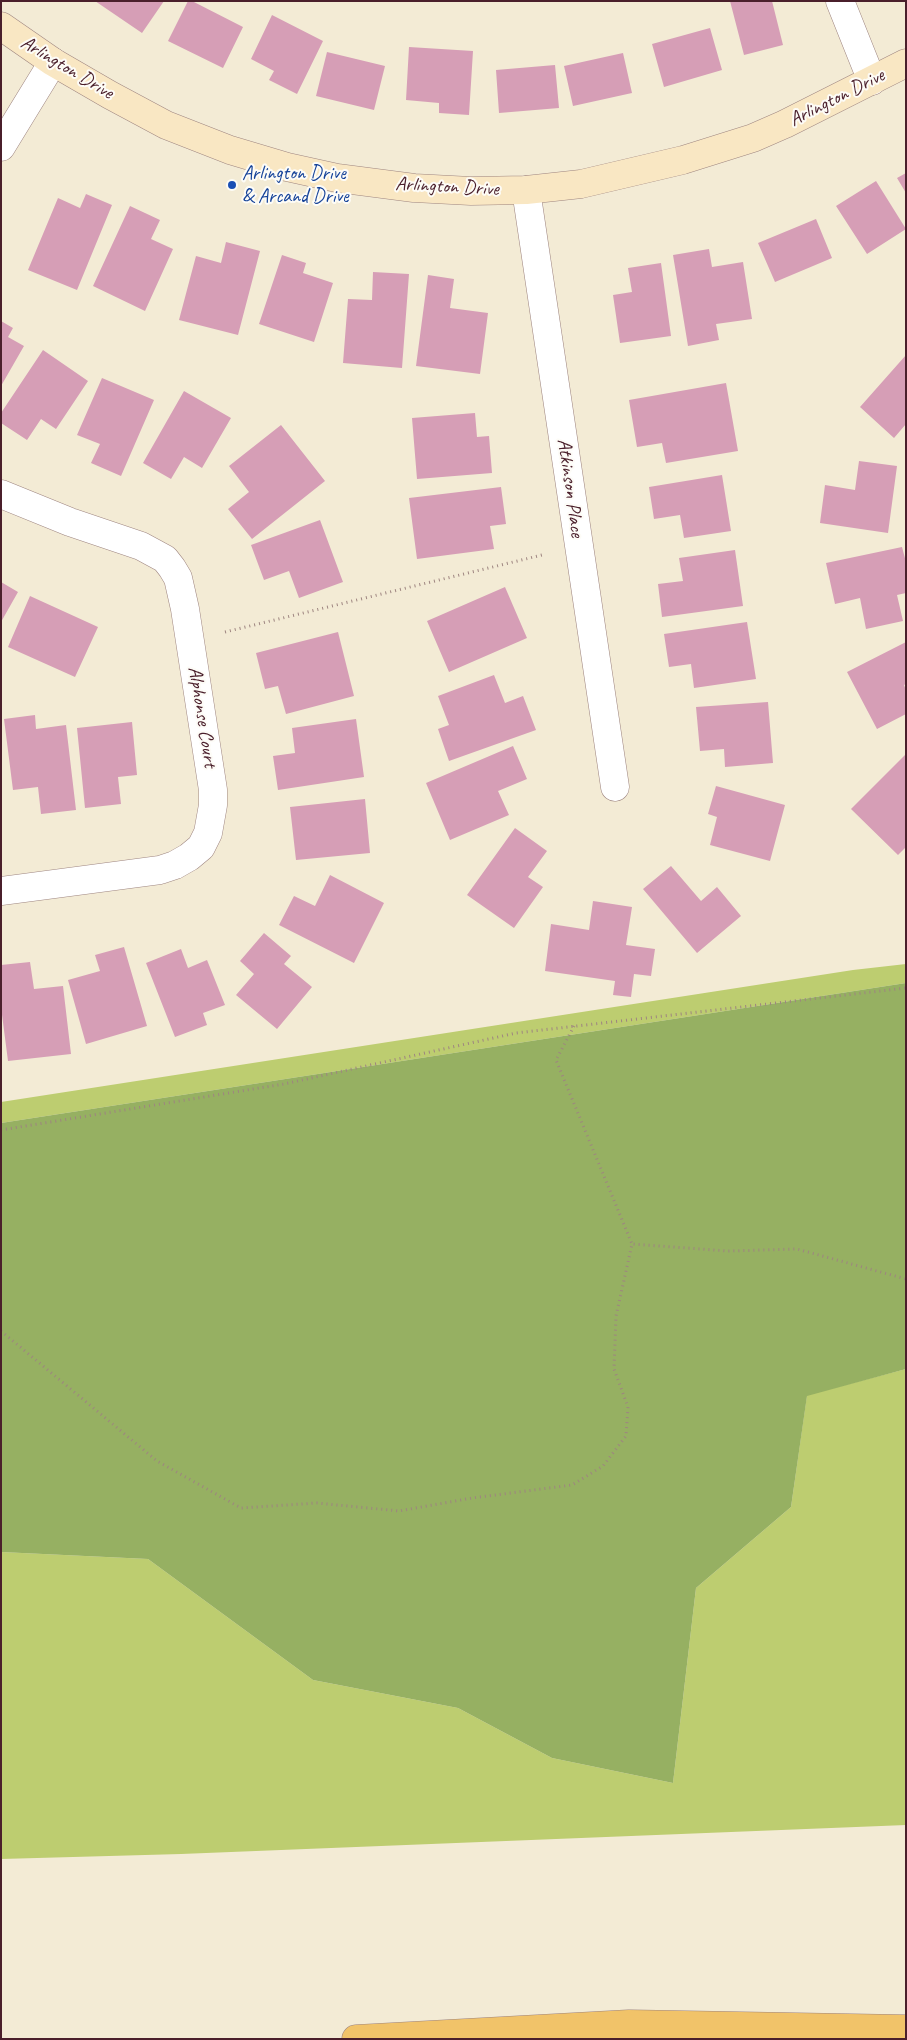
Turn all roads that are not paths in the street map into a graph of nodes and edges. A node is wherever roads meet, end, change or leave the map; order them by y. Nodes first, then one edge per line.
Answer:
1 (840, 1) edge
2 (1, 26) edge
3 (54, 62) junction
4 (906, 63) edge
5 (872, 81) junction
6 (1, 146) edge
7 (526, 190) junction
8 (1, 494) edge
9 (615, 787) dead end
10 (1, 891) edge
11 (906, 2029) edge
12 (906, 2035) edge
13 (356, 2039) edge
14 (853, 2039) edge

1 - 5 street
2 - 3 street, Arlington Drive
3 - 6 street
3 - 7 street, Arlington Drive
4 - 5 street, Arlington Drive
5 - 7 street, Arlington Drive
7 - 9 street, Atkinson Place
8 - 10 street, Alphonse Court
11 - 13 highway
12 - 14 highway

